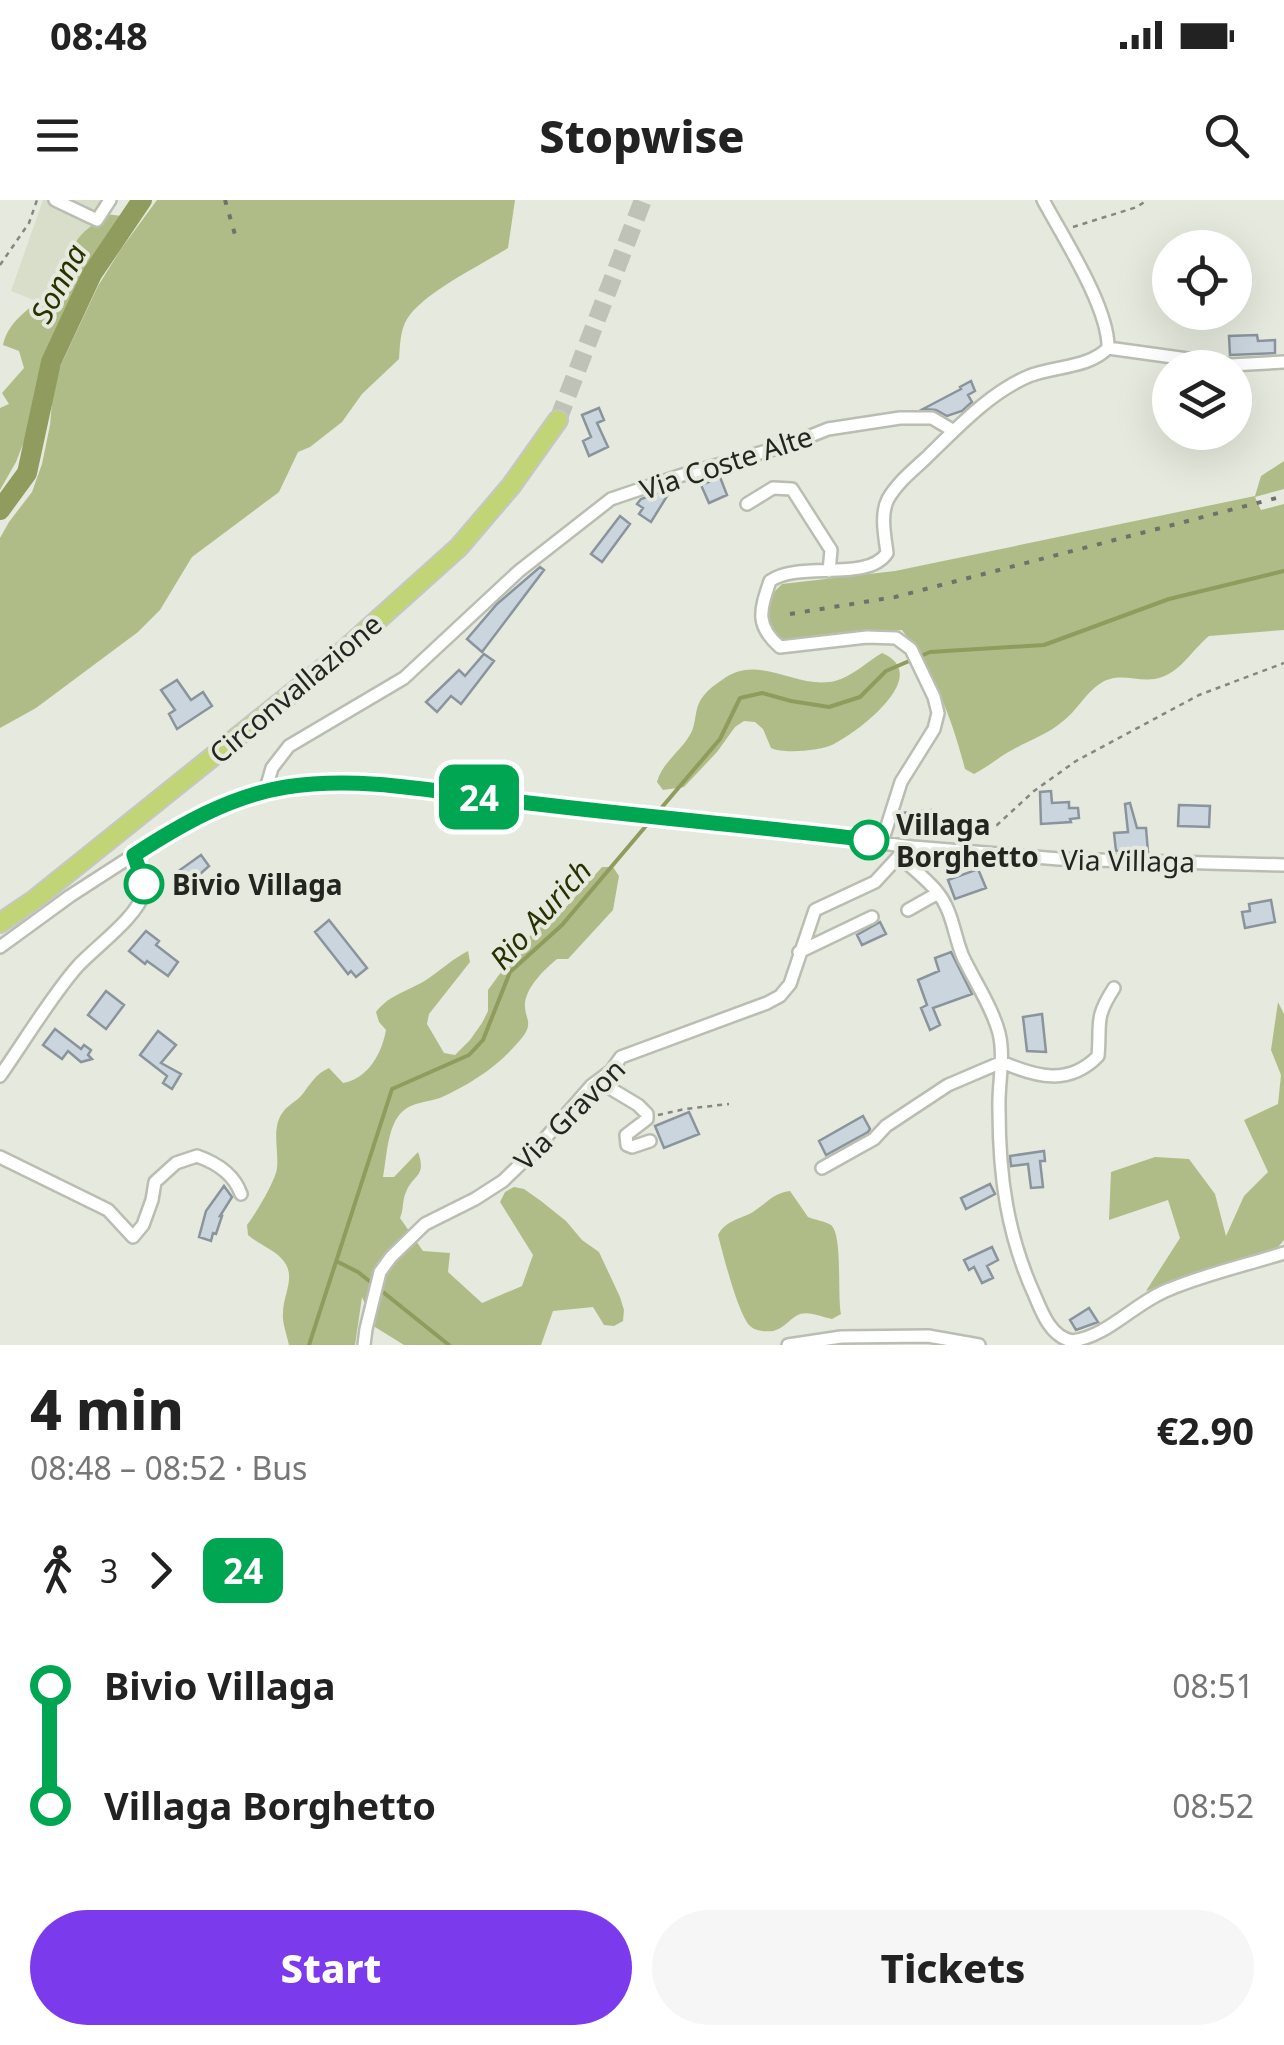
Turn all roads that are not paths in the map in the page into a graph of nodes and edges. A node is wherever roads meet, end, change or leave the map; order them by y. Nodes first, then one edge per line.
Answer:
1 (56, 200) edge
2 (110, 200) edge
3 (1043, 200) edge
4 (1108, 348) junction
5 (1284, 362) edge
6 (558, 420) tunnel mouth
7 (954, 431) junction
8 (748, 504) dead end
9 (828, 571) junction
10 (266, 792) junction
11 (882, 842) junction
12 (916, 847) junction
13 (134, 855) junction
14 (900, 856) junction
15 (1284, 865) edge
16 (938, 893) junction
17 (908, 910) dead end
18 (872, 917) dead end
19 (0, 923) edge
20 (0, 946) edge
21 (799, 952) junction
22 (1114, 988) dead end
23 (1002, 1062) junction
24 (0, 1076) edge
25 (598, 1081) junction
26 (650, 1141) dead end
27 (0, 1157) edge
28 (822, 1168) dead end
29 (242, 1194) dead end
30 (1284, 1253) edge
31 (1070, 1343) edge
32 (364, 1345) edge
33 (788, 1345) edge
34 (979, 1345) edge

1 - 2 street
3 - 4 street
4 - 5 street
4 - 7 street
6 - 19 highway, Circonvallazione
7 - 9 street
7 - 10 street, Via Coste Alte
8 - 9 street
9 - 11 street
10 - 11 street, Via Villaga
10 - 13 street, Via Villaga
11 - 12 street, Via Villaga
12 - 14 street, Via Gravon
12 - 15 street, Via Villaga
13 - 20 street, Via Villaga
13 - 24 street
14 - 16 street
14 - 21 street, Via Gravon
16 - 17 street
16 - 23 street
18 - 21 street
21 - 25 street, Via Gravon
22 - 23 street
23 - 28 street
23 - 31 street
25 - 26 street
25 - 32 street, Via Gravon
27 - 29 street
30 - 31 street
33 - 34 street

